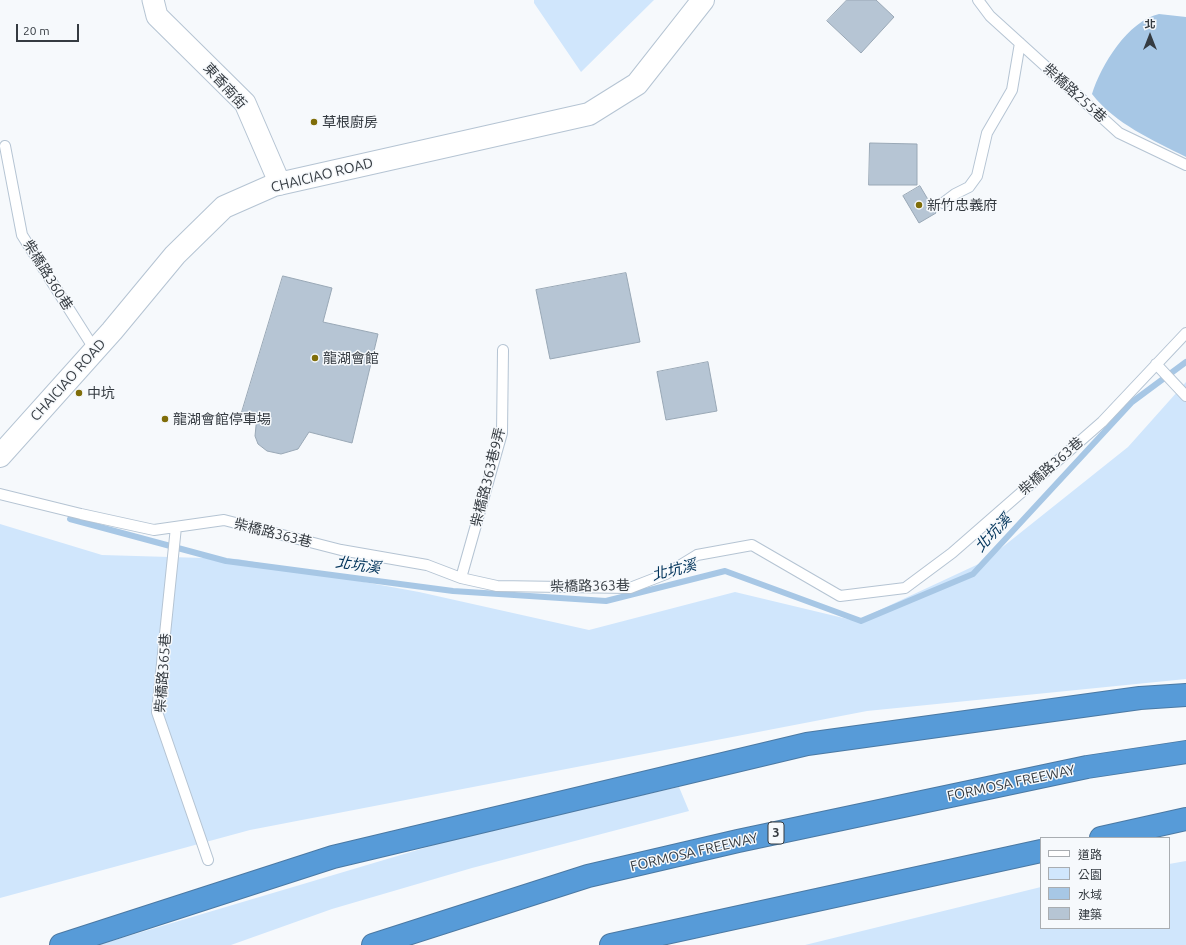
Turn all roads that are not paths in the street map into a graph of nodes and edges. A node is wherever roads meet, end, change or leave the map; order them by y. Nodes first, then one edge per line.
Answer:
1 (153, 0) edge
2 (703, 0) edge
3 (978, 0) edge
4 (1020, 44) junction
5 (5, 146) dead end
6 (1186, 165) edge
7 (280, 184) junction
8 (943, 204) dead end
9 (1186, 333) edge
10 (95, 350) junction
11 (503, 350) dead end
12 (1156, 364) junction
13 (1186, 396) edge
14 (0, 456) edge
15 (0, 494) edge
16 (176, 527) junction
17 (461, 578) junction
18 (1186, 695) edge
19 (1186, 752) edge
20 (1186, 819) edge
21 (1105, 837) edge
22 (1040, 851) edge
23 (208, 860) dead end
24 (61, 945) edge
25 (373, 945) edge
26 (612, 945) edge

1 - 7 street, 東香南街
2 - 7 main road, CHAICIAO ROAD
3 - 4 lane, 柴橋路255巷
4 - 6 lane, 柴橋路255巷
4 - 8 lane
5 - 10 lane, 柴橋路360巷
7 - 10 main road, CHAICIAO ROAD
9 - 12 lane
10 - 14 main road, CHAICIAO ROAD
11 - 17 lane, 柴橋路363巷9弄
12 - 13 lane
12 - 17 lane, 柴橋路363巷
15 - 16 lane, 柴橋路363巷
16 - 17 lane, 柴橋路363巷
16 - 23 lane, 柴橋路365巷
18 - 24 highway
19 - 25 highway, FORMOSA FREEWAY / 3
20 - 21 highway
22 - 26 highway

